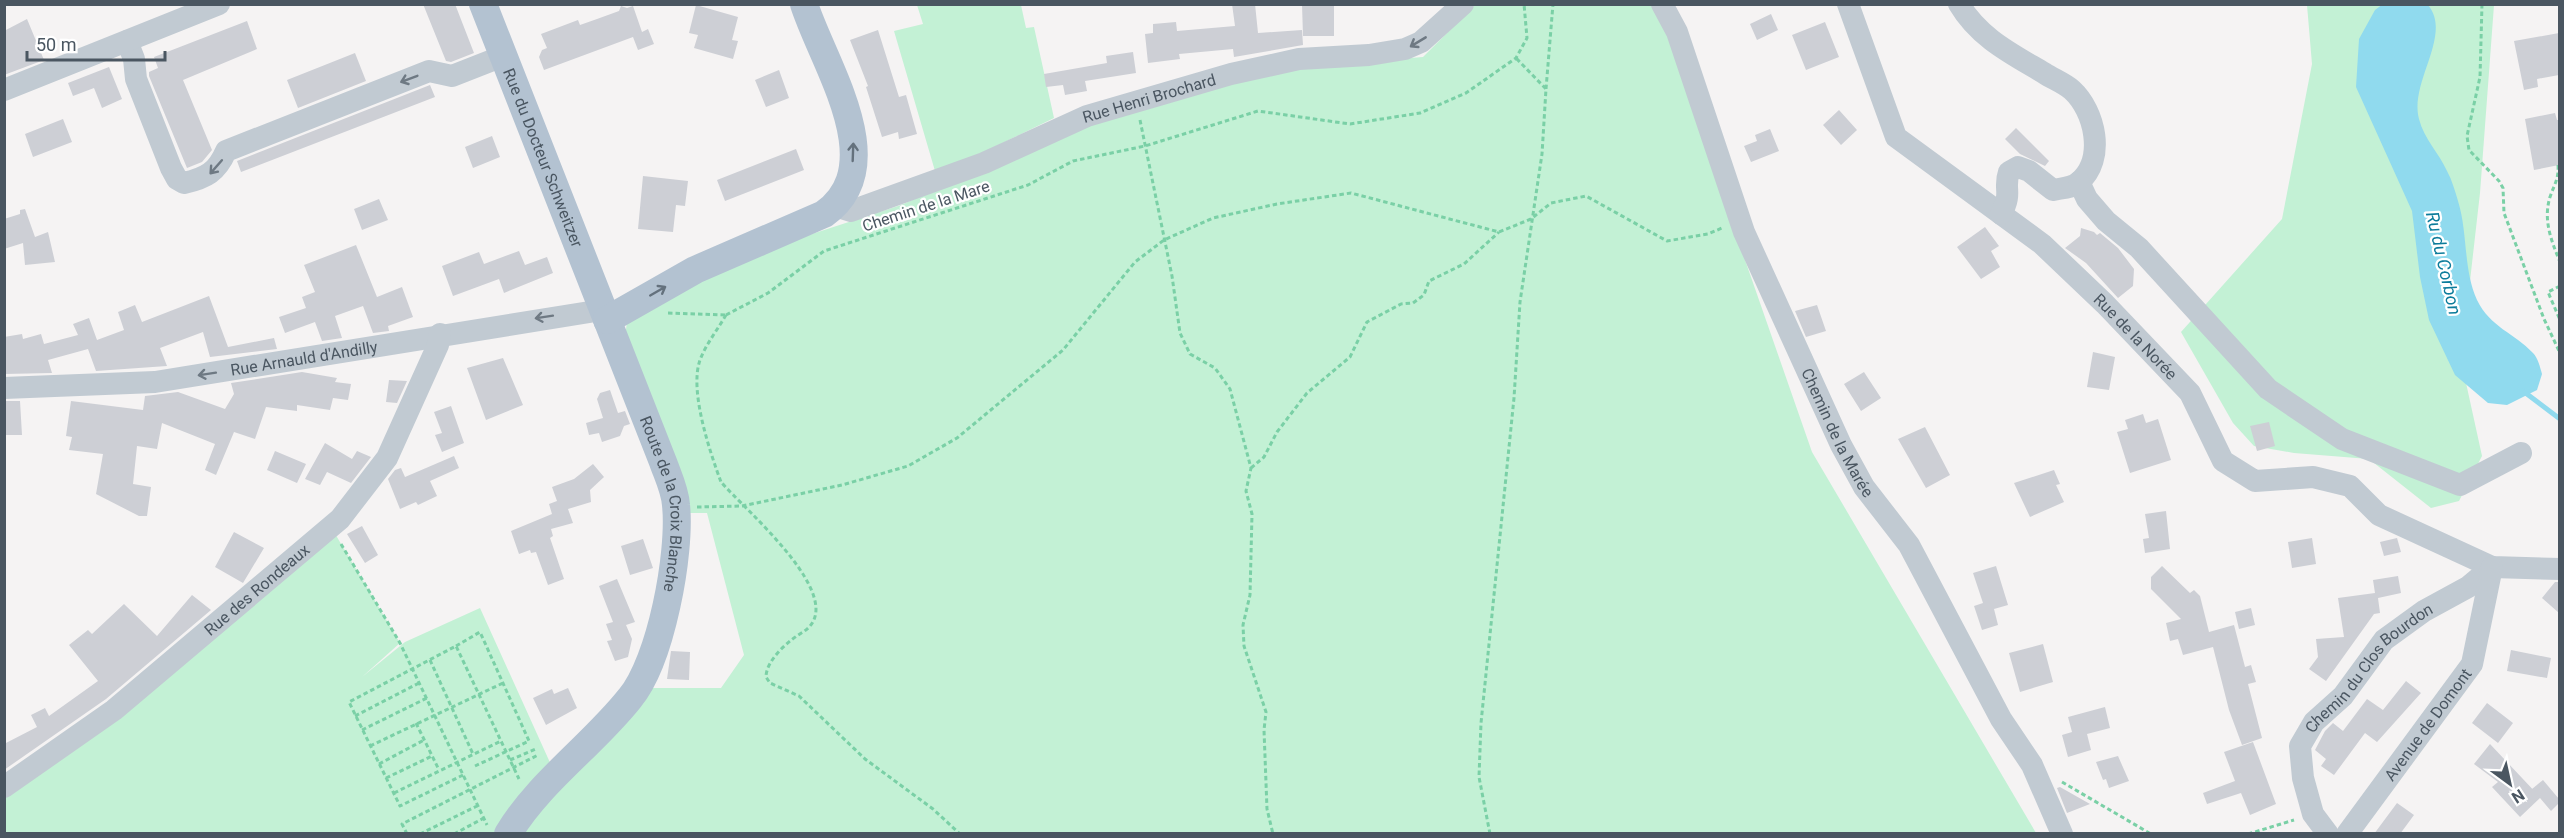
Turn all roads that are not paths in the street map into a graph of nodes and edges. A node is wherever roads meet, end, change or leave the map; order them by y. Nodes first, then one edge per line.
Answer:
1 (219, 4) edge
2 (483, 4) edge
3 (804, 4) edge
4 (1463, 4) edge
5 (1662, 4) edge
6 (1848, 4) edge
7 (1959, 4) edge
8 (127, 41) junction
9 (503, 56) junction
10 (4, 90) edge
11 (2079, 182) junction
12 (835, 206) junction
13 (2001, 214) junction
14 (604, 315) junction
15 (440, 334) junction
16 (4, 388) edge
17 (2521, 453) dead end
18 (2492, 567) junction
19 (2559, 568) edge
20 (4, 787) edge
21 (499, 831) edge
22 (2062, 834) edge
23 (2328, 834) edge
24 (2347, 834) edge

1 - 8 street
2 - 9 main road, Rue du Docteur Schweitzer
12 -> 3 main road
4 -> 12 street, Rue Henri Brochard
5 - 22 street, Chemin de la Marée
6 - 13 street, Rue de la Norée
7 - 11 street
9 -> 8 street
8 - 10 street
9 - 14 main road, Rue du Docteur Schweitzer
11 - 13 street
11 - 17 street
14 -> 12 main road
13 - 18 street, Rue de la Norée
14 -> 15 street, Rue Arnauld d'Andilly
14 - 21 main road, Route de la Croix Blanche
15 -> 16 street, Rue Arnauld d'Andilly
15 - 20 street, Rue des Rondeaux
18 - 19 street
18 - 23 street, Chemin du Clos Bourdon
18 - 24 street, Avenue de Domont

